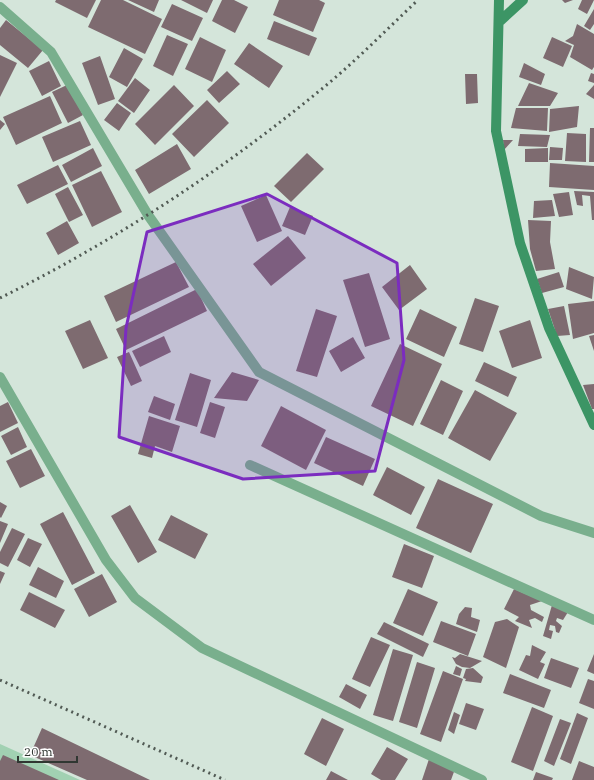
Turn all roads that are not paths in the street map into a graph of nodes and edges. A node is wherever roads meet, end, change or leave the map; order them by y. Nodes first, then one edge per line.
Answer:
1 (499, 0) edge
2 (523, 0) edge
3 (0, 7) edge
4 (499, 22) junction
5 (0, 377) edge
6 (594, 425) edge
7 (250, 465) dead end
8 (594, 533) edge
9 (594, 620) edge
10 (482, 780) edge

1 - 4 main road
2 - 4 main road
3 - 8 street
4 - 6 main road
5 - 10 street
7 - 9 street

